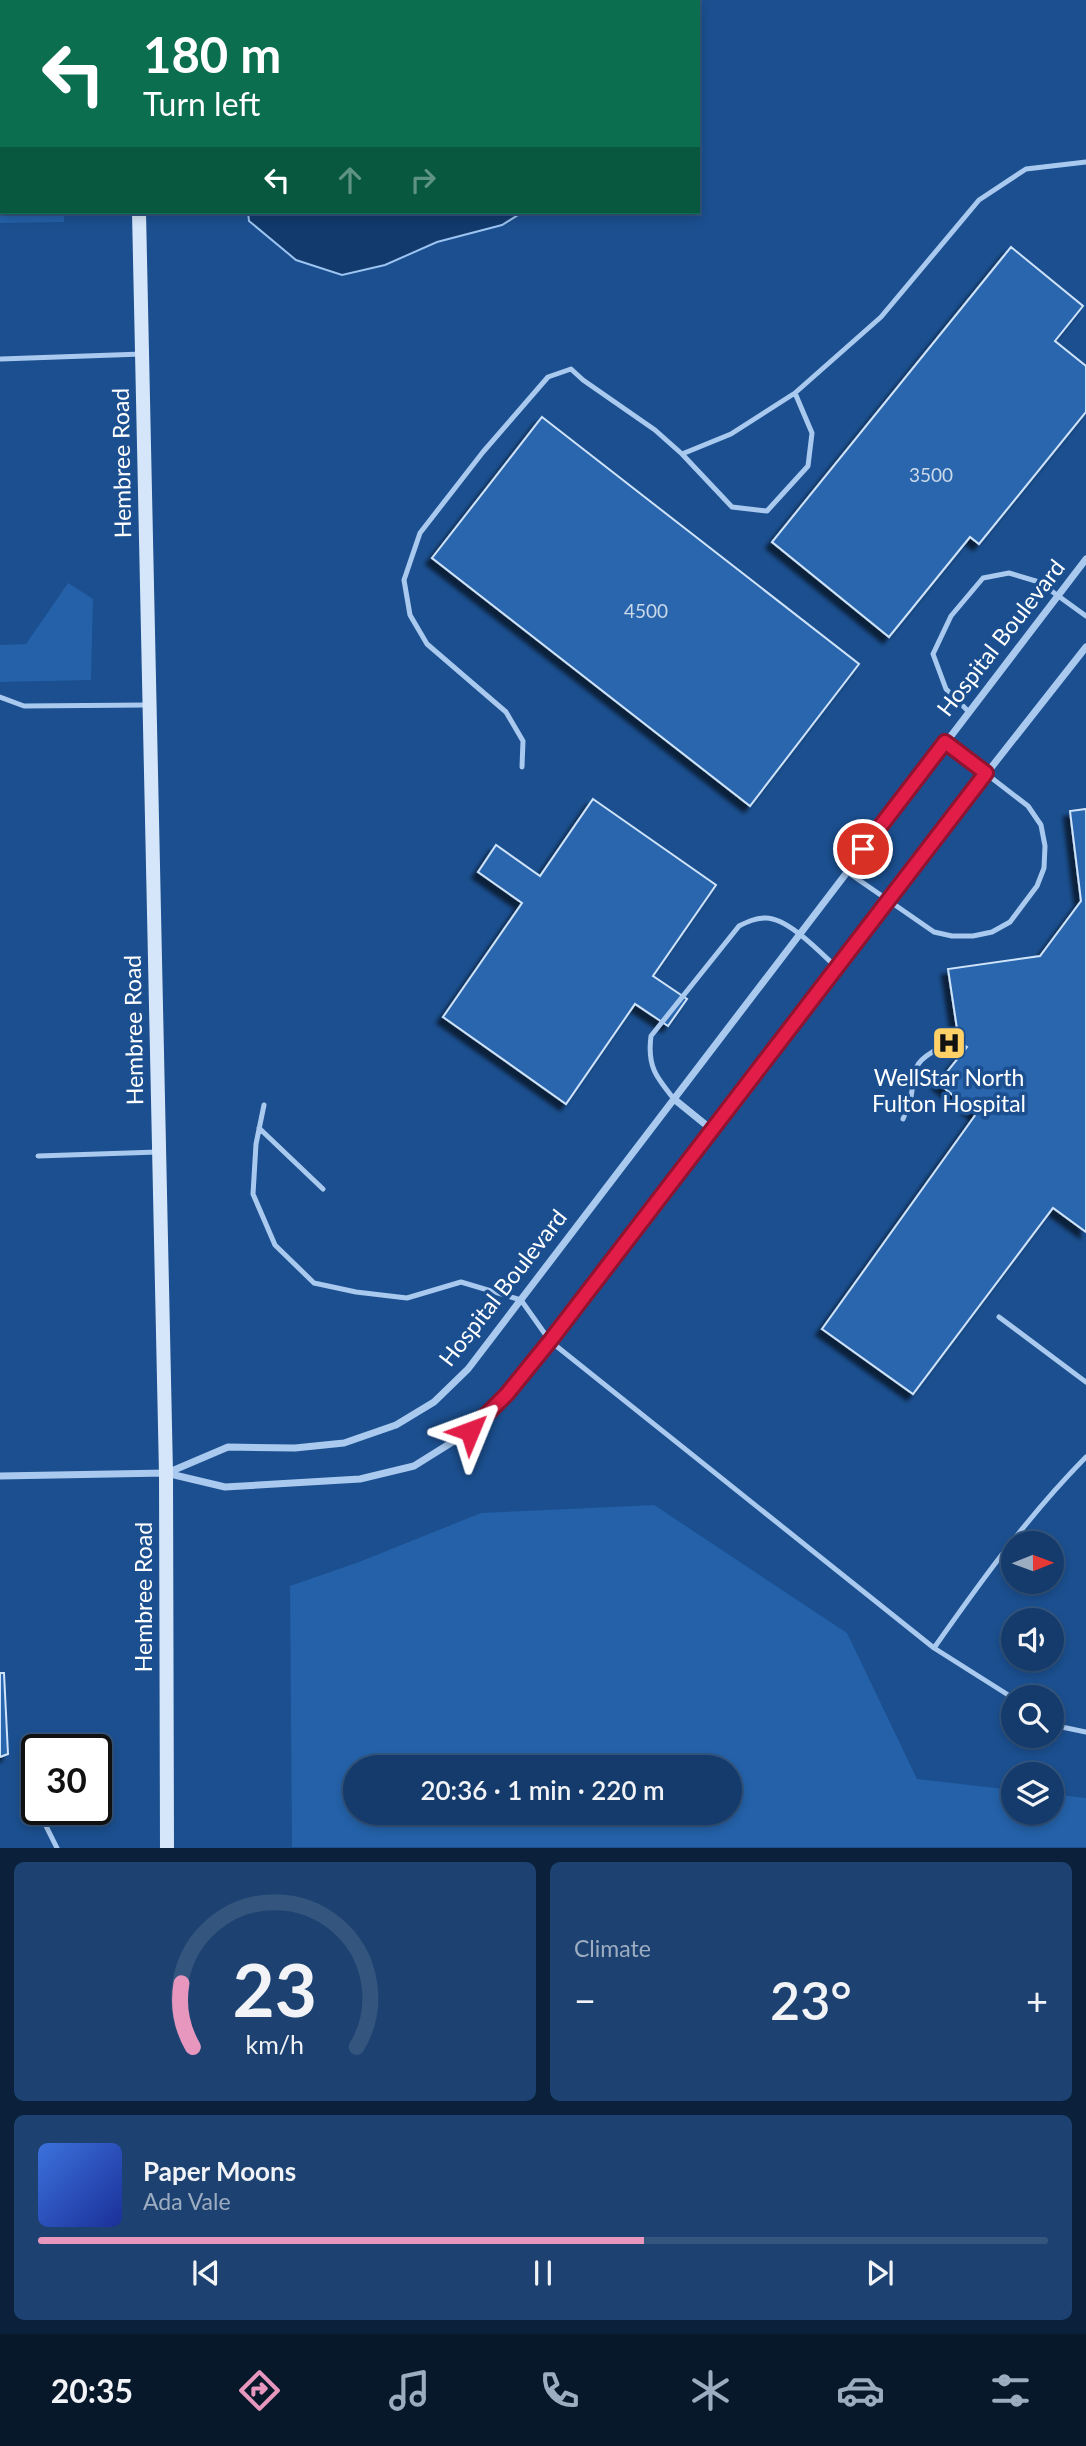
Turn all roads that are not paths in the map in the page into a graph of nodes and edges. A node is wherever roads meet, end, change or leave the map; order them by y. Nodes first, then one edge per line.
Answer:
1 (1086, 162) edge
2 (139, 214) edge
3 (142, 354) junction
4 (1, 359) edge
5 (795, 393) junction
6 (682, 454) junction
7 (1086, 559) edge
8 (1059, 596) junction
9 (1086, 616) edge
10 (1086, 647) edge
11 (0, 697) edge
12 (150, 705) junction
13 (969, 712) junction
14 (945, 742) junction
15 (522, 766) dead end
16 (986, 773) junction
17 (846, 871) junction
18 (887, 900) junction
19 (798, 934) junction
20 (836, 967) junction
21 (954, 1055) dead end
22 (674, 1099) junction
23 (264, 1105) dead end
24 (903, 1119) dead end
25 (260, 1128) junction
26 (711, 1129) junction
27 (159, 1152) junction
28 (38, 1156) dead end
29 (323, 1189) dead end
30 (521, 1300) junction
31 (999, 1317) dead end
32 (550, 1341) junction
33 (1086, 1382) edge
34 (1086, 1457) edge
35 (166, 1473) junction
36 (0, 1476) edge
37 (934, 1648) junction
38 (1001, 1690) edge
39 (1064, 1727) edge
40 (1086, 1732) edge
41 (46, 1825) edge
42 (57, 1847) edge
43 (167, 1847) edge

1 - 5 lane
2 - 3 street, Hembree Road
3 - 4 lane
3 - 12 street, Hembree Road
5 - 6 lane
5 - 6 lane
6 - 15 lane
7 - 8 street, Hospital Boulevard
8 - 9 lane
8 - 13 street, Hospital Boulevard
8 - 13 lane
10 - 16 street
11 - 12 lane
12 - 27 street, Hembree Road
13 - 14 street, Hospital Boulevard
14 - 16 lane
14 - 17 street, Hospital Boulevard
16 - 18 street
16 - 18 lane
17 - 18 lane
17 - 19 street, Hospital Boulevard
18 - 20 street
19 - 20 lane
19 - 22 street, Hospital Boulevard
19 - 22 lane
20 - 26 street
21 - 24 lane
22 - 26 street
22 - 30 street, Hospital Boulevard
23 - 25 lane
25 - 29 lane
25 - 30 lane
26 - 32 street
27 - 28 lane
27 - 35 street, Hembree Road
30 - 32 lane
30 - 35 street, Hospital Boulevard
31 - 33 lane
32 - 35 street
32 - 37 lane
34 - 37 lane
35 - 36 street
35 - 43 street, Hembree Road
37 - 38 lane
39 - 40 lane
41 - 42 lane

